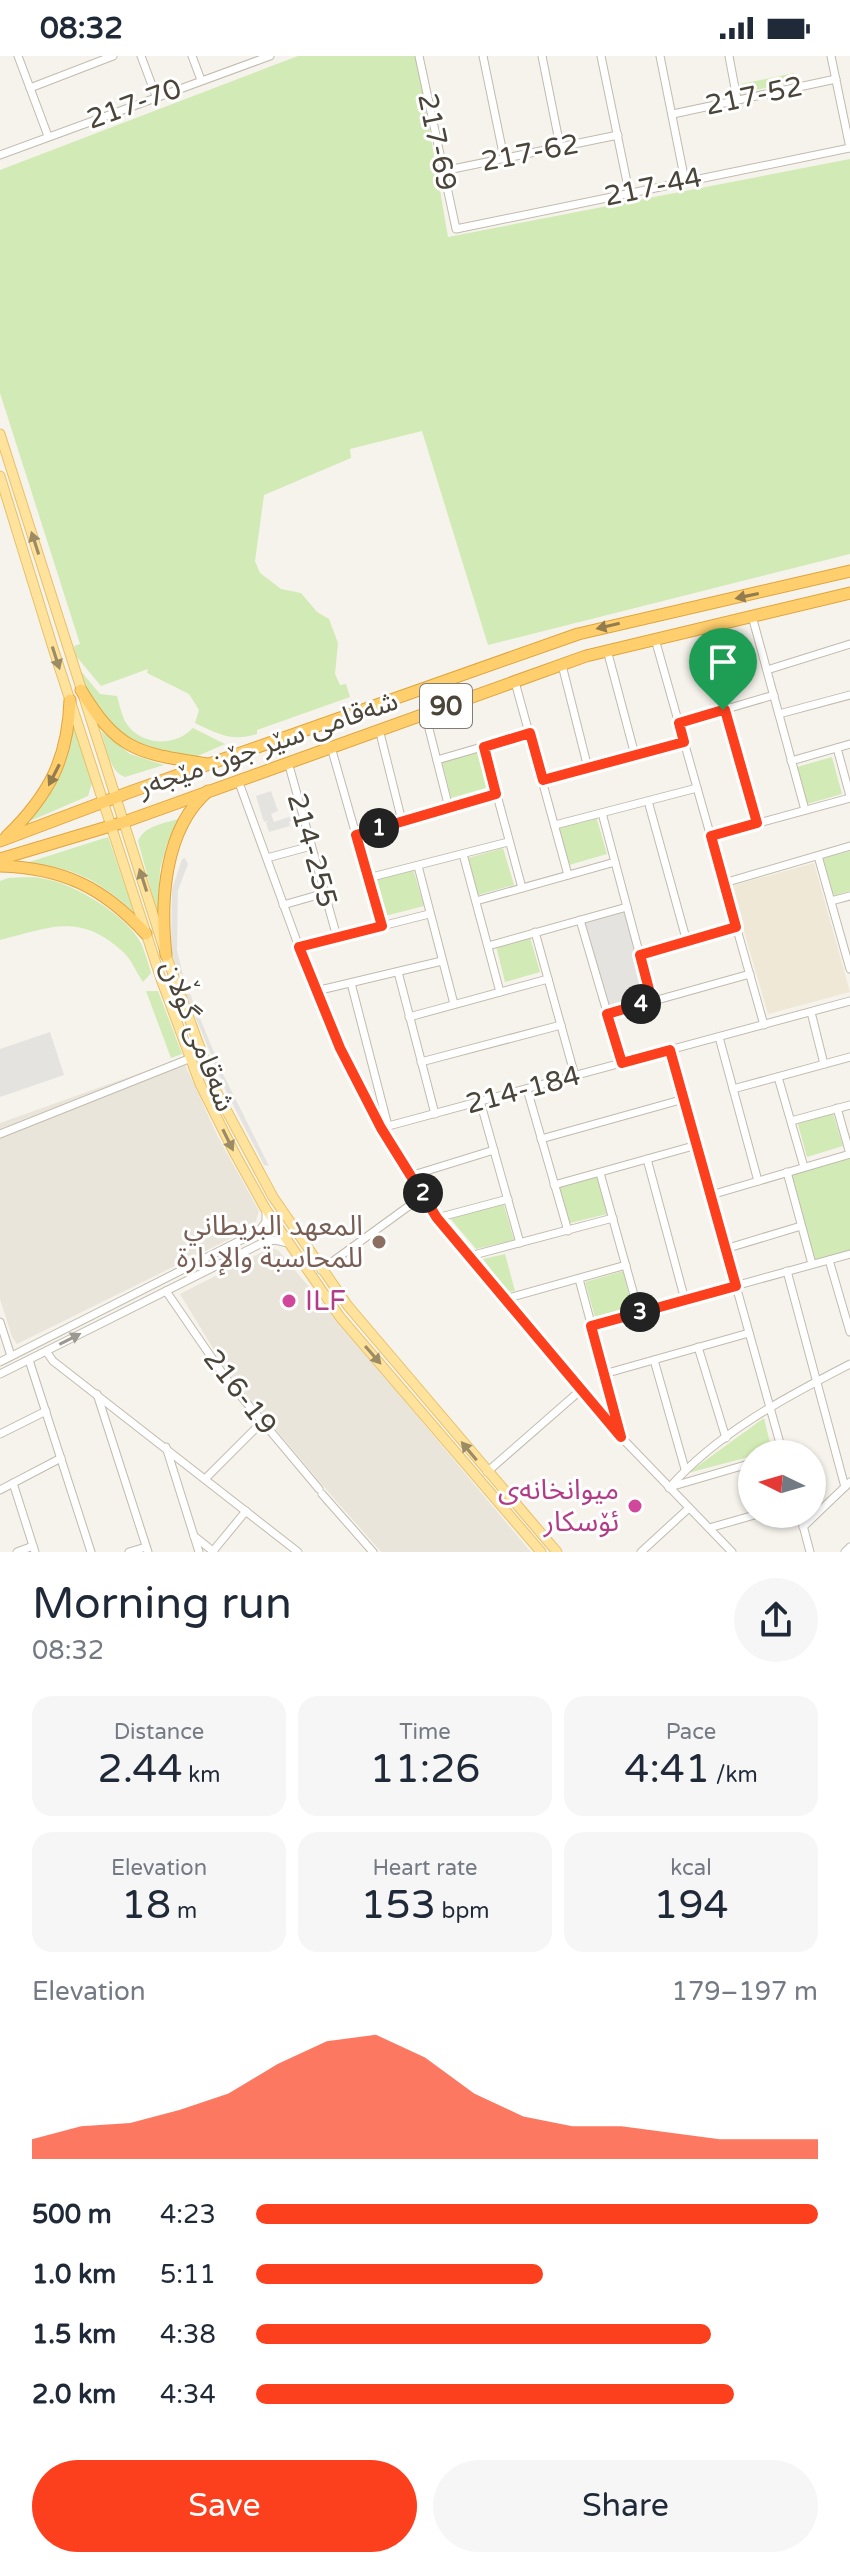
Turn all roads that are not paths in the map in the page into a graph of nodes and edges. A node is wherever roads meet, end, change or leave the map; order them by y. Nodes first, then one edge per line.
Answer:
1 (18, 56) edge
2 (113, 56) edge
3 (141, 56) edge
4 (192, 56) edge
5 (270, 56) edge
6 (419, 56) edge
7 (483, 56) edge
8 (542, 56) edge
9 (601, 56) edge
10 (660, 56) edge
11 (729, 56) edge
12 (831, 56) edge
13 (836, 79) junction
14 (201, 80) junction
15 (30, 88) junction
16 (156, 96) junction
17 (737, 99) junction
18 (673, 114) junction
19 (618, 135) junction
20 (48, 136) junction
21 (560, 146) junction
22 (850, 148) edge
23 (0, 155) edge
24 (504, 158) junction
25 (443, 171) junction
26 (685, 181) junction
27 (629, 192) junction
28 (456, 229) joint
29 (0, 434) edge
30 (9, 461) junction
31 (0, 469) edge
32 (0, 476) edge
33 (850, 571) edge
34 (821, 579) junction
35 (796, 585) junction
36 (850, 593) edge
37 (827, 598) junction
38 (797, 605) junction
39 (752, 616) junction
40 (655, 639) junction
41 (850, 644) edge
42 (607, 650) junction
43 (562, 665) junction
44 (767, 670) junction
45 (515, 682) junction
46 (81, 690) junction
47 (774, 695) junction
48 (850, 695) edge
49 (70, 700) junction
50 (725, 710) junction
51 (425, 713) junction
52 (779, 714) junction
53 (679, 723) junction
54 (379, 729) junction
55 (530, 733) junction
56 (684, 742) junction
57 (850, 744) edge
58 (331, 746) junction
59 (484, 747) junction
60 (837, 748) junction
61 (635, 755) junction
62 (437, 760) junction
63 (791, 761) junction
64 (288, 762) junction
65 (212, 764) junction
66 (588, 768) junction
67 (238, 780) junction
68 (543, 780) junction
69 (216, 787) junction
70 (697, 788) junction
71 (496, 794) junction
72 (850, 797) edge
73 (116, 798) junction
74 (648, 801) junction
75 (103, 804) junction
76 (449, 808) junction
77 (805, 810) junction
78 (602, 813) junction
79 (402, 821) junction
80 (124, 822) junction
81 (757, 823) junction
82 (555, 825) junction
83 (111, 826) junction
84 (356, 835) junction
85 (711, 836) junction
86 (2, 841) edge
87 (508, 842) junction
88 (311, 846) junction
89 (850, 846) edge
90 (463, 854) junction
91 (818, 856) junction
92 (267, 858) junction
93 (0, 859) edge
94 (615, 862) junction
95 (0, 866) edge
96 (418, 866) junction
97 (568, 875) junction
98 (368, 878) junction
99 (724, 883) junction
100 (522, 888) junction
101 (325, 893) junction
102 (850, 896) edge
103 (476, 901) junction
104 (831, 901) junction
105 (283, 905) junction
106 (627, 907) junction
107 (429, 914) junction
108 (580, 920) junction
109 (382, 926) junction
110 (736, 927) junction
111 (535, 932) junction
112 (146, 934) junction
113 (337, 937) junction
114 (687, 942) junction
115 (488, 946) junction
116 (299, 947) junction
117 (166, 955) junction
118 (640, 955) junction
119 (442, 961) junction
120 (850, 969) edge
121 (398, 972) junction
122 (750, 974) junction
123 (548, 979) junction
124 (351, 983) junction
125 (316, 991) junction
126 (500, 992) junction
127 (652, 1001) junction
128 (850, 1001) edge
129 (454, 1004) junction
130 (811, 1012) junction
131 (607, 1014) junction
132 (409, 1017) junction
133 (561, 1025) junction
134 (764, 1025) junction
135 (719, 1037) junction
136 (670, 1050) junction
137 (850, 1057) edge
138 (191, 1058) junction
139 (421, 1062) junction
140 (622, 1063) junction
141 (824, 1064) junction
142 (575, 1076) junction
143 (778, 1077) junction
144 (527, 1089) junction
145 (733, 1089) junction
146 (684, 1099) junction
147 (480, 1101) junction
148 (850, 1105) edge
149 (837, 1108) junction
150 (435, 1114) junction
151 (791, 1121) junction
152 (385, 1127) junction
153 (0, 1134) edge
154 (541, 1139) junction
155 (697, 1145) junction
156 (494, 1150) junction
157 (647, 1159) junction
158 (804, 1167) junction
159 (787, 1172) junction
160 (600, 1173) junction
161 (410, 1176) junction
162 (758, 1181) junction
163 (554, 1185) junction
164 (424, 1195) junction
165 (711, 1195) junction
166 (508, 1199) junction
167 (265, 1208) junction
168 (437, 1218) junction
169 (613, 1218) junction
170 (801, 1226) junction
171 (568, 1231) junction
172 (257, 1232) junction
173 (288, 1243) junction
174 (520, 1243) junction
175 (261, 1244) junction
176 (725, 1249) junction
177 (850, 1254) edge
178 (470, 1256) junction
179 (829, 1260) junction
180 (812, 1264) junction
181 (626, 1265) junction
182 (321, 1270) junction
183 (787, 1271) junction
184 (579, 1279) junction
185 (736, 1286) junction
186 (166, 1291) junction
187 (505, 1299) junction
188 (685, 1300) junction
189 (846, 1302) edge
190 (639, 1313) junction
191 (0, 1322) edge
192 (591, 1326) junction
193 (850, 1332) edge
194 (749, 1333) junction
195 (698, 1347) junction
196 (46, 1351) junction
197 (11, 1356) junction
198 (29, 1360) junction
199 (654, 1360) junction
200 (0, 1362) edge
201 (850, 1364) edge
202 (0, 1374) edge
203 (604, 1374) junction
204 (816, 1381) junction
205 (582, 1389) junction
206 (97, 1394) junction
207 (770, 1406) junction
208 (46, 1411) junction
209 (262, 1422) junction
210 (0, 1434) edge
211 (621, 1437) junction
212 (726, 1438) junction
213 (779, 1440) edge
214 (166, 1447) junction
215 (61, 1458) junction
216 (738, 1467) edge
217 (685, 1469) junction
218 (487, 1472) junction
219 (205, 1479) junction
220 (13, 1483) junction
221 (848, 1484) edge
222 (669, 1488) junction
223 (0, 1490) edge
224 (826, 1505) edge
225 (689, 1508) junction
226 (246, 1511) junction
227 (738, 1520) edge
228 (709, 1528) junction
229 (803, 1528) edge
230 (194, 1536) junction
231 (850, 1547) edge
232 (34, 1549) edge
233 (147, 1549) edge
234 (555, 1549) edge
235 (539, 1550) edge
236 (810, 1550) edge
237 (295, 1551) edge
238 (17, 1552) edge
239 (91, 1552) edge
240 (129, 1552) edge
241 (199, 1552) edge
242 (214, 1552) edge
243 (373, 1552) edge
244 (641, 1552) edge
245 (732, 1552) edge
246 (799, 1552) edge
247 (845, 1552) edge

1 - 15 street
2 - 15 street
3 - 16 street
4 - 14 street
5 - 14 street, 217-70
6 - 25 street, 217-69
7 - 24 street
8 - 21 street
9 - 19 street
10 - 18 street
11 - 17 street
12 - 13 street
13 - 17 street, 217-52
13 - 22 street
14 - 16 street, 217-70
15 - 20 street
16 - 20 street, 217-70
17 - 18 street, 217-52
18 - 26 street
19 - 21 street, 217-62
19 - 27 street
20 - 23 street, 217-70
21 - 24 street, 217-62
22 - 26 street, 217-44
24 - 25 street, 217-62
25 - 28 street, 217-69
26 - 27 street, 217-44
27 - 28 street, 217-44
29 - 30 main road, شەقامی گوڵان
30 - 31 main road
46 -> 30 main road, شەقامی گوڵان
32 -> 49 main road, شەقامی گوڵان
33 - 34 highway, شەقامی سێر جۆن مێجەر / 90
34 - 35 highway, شەقامی سێر جۆن مێجەر / 90
34 - 37 highway
35 - 38 highway
35 -> 65 highway, شەقامی سێر جۆن مێجەر / 90
36 - 37 highway, شەقامی سێر جۆن مێجەر / 90
37 - 38 highway, شەقامی سێر جۆن مێجەر / 90
38 - 39 highway, شەقامی سێر جۆن مێجەر / 90
39 - 40 highway, شەقامی سێر جۆن مێجەر / 90
39 - 44 street
40 - 42 highway, شەقامی سێر جۆن مێجەر / 90
40 - 53 street
41 - 44 street
42 - 43 highway, شەقامی سێر جۆن مێجەر / 90
42 - 61 street
43 - 45 highway, شەقامی سێر جۆن مێجەر / 90
43 - 66 street
44 - 47 street
45 - 51 highway, شەقامی سێر جۆن مێجەر / 90
45 - 55 street
46 - 65 highway
46 - 73 main road, شەقامی گوڵان
47 - 50 street
47 - 52 street
48 - 52 street
49 - 75 main road, شەقامی گوڵان
49 -> 86 highway
50 - 53 street
50 - 81 street
51 - 54 highway, شەقامی سێر جۆن مێجەر / 90
51 - 62 street
52 - 63 street
53 - 56 street
54 - 58 highway, شەقامی سێر جۆن مێجەر / 90
54 - 79 street
55 - 59 street
55 - 68 street
56 - 61 street
56 - 70 street
57 - 60 street
58 - 64 highway, شەقامی سێر جۆن مێجەر / 90
58 - 84 street
59 - 62 street
59 - 71 street
60 - 63 street
60 - 72 street
61 - 66 street
62 - 76 street
63 - 77 street
64 - 67 highway, شەقامی سێر جۆن مێجەر / 90
64 - 88 street, 214-255
65 - 73 highway, شەقامی سێر جۆن مێجەر / 90
66 - 68 street
67 - 69 highway, شەقامی سێر جۆن مێجەر / 90
67 - 92 street
68 - 82 street
69 - 80 highway, شەقامی سێر جۆن مێجەر / 90
69 - 117 highway
70 - 74 street
70 - 85 street
71 - 76 street
71 - 87 street
72 - 77 street
73 - 75 highway, شەقامی سێر جۆن مێجەر / 90
73 - 80 main road, شەقامی گوڵان
74 - 78 street
74 - 114 street
75 - 83 main road, شەقامی گوڵان
75 - 86 highway, 90
76 - 79 street
77 - 81 street
78 - 82 street
78 - 94 street
79 - 84 street
80 - 83 highway, شەقامی سێر جۆن مێجەر / 90
117 -> 80 main road, شەقامی گوڵان
81 - 85 street
82 - 97 street
83 - 93 highway, 90
83 - 112 main road, شەقامی گوڵان
84 - 98 street
85 - 99 street
87 - 90 street
87 - 100 street
88 - 92 street
88 - 101 street, 214-255
89 - 91 street
90 - 96 street
90 - 103 street
91 - 99 street
91 - 104 street
92 - 105 street
94 - 97 street
94 - 106 street
95 - 112 highway
96 - 98 street
96 - 107 street
97 - 100 street
98 - 109 street
99 - 110 street
100 - 103 street
101 - 105 street
101 - 113 street, 214-255
102 - 104 street
103 - 115 street
104 - 120 street
105 - 116 street
106 - 108 street
106 - 118 street
107 - 109 street
107 - 119 street
108 - 111 street
108 - 131 street
109 - 113 street
110 - 114 street
110 - 122 street
111 - 115 street
111 - 123 street
112 - 138 main road, شەقامی گوڵان
113 - 116 street
114 - 118 street
115 - 126 street
116 - 125 street
117 - 182 main road, شەقامی گوڵان
118 - 127 street
119 - 121 street
119 - 129 street
121 - 124 street
121 - 132 street
122 - 127 street
122 - 134 street
123 - 126 street
123 - 133 street
124 - 125 street
124 - 152 street
125 - 152 street
126 - 129 street
127 - 131 street
128 - 130 street, 214-184
129 - 132 street
130 - 134 street, 214-184
130 - 141 street
131 - 140 street
132 - 139 street
133 - 139 street
133 - 142 street
134 - 135 street, 214-184
135 - 136 street, 214-184
135 - 145 street
136 - 140 street, 214-184
136 - 146 street
137 - 141 street
138 - 153 street
138 -> 167 main road, شەقامی گوڵان
139 - 150 street
140 - 142 street, 214-184
141 - 143 street
142 - 144 street, 214-184
143 - 145 street
143 - 151 street
144 - 147 street, 214-184
144 - 154 street
145 - 162 street
146 - 154 street
146 - 155 street
147 - 150 street, 214-184
147 - 156 street
148 - 149 street
149 - 151 street
149 - 158 street
150 - 152 street, 214-184
151 - 158 street
152 - 161 street
154 - 163 street
155 - 157 street
155 - 165 street
156 - 161 street
156 - 166 street
157 - 160 street
157 - 188 street
158 - 159 street
159 - 162 street
159 - 170 street
160 - 163 street
160 - 169 street
161 - 164 street
162 - 165 street
163 - 171 street
164 - 168 street
164 - 182 street
165 - 176 street
166 - 168 street
166 - 174 street
167 - 172 street
167 - 173 main road, شەقامی گوڵان
168 - 178 street
169 - 171 street
169 - 181 street
170 - 176 street
170 - 180 street
171 - 174 street
172 - 175 street
172 - 197 street
173 - 175 street
173 -> 235 main road, شەقامی گوڵان
174 - 178 street
175 - 186 street
176 - 185 street
177 - 179 street
178 - 187 street
179 - 180 street
179 - 189 street
180 - 183 street
181 - 184 street
181 - 190 street
218 -> 182 main road, شەقامی گوڵان
183 - 185 street
183 - 204 street
184 - 187 street
184 - 192 street
185 - 188 street
185 - 194 street
196 -> 186 street
186 - 209 street, 216-19
187 - 205 street
188 - 190 street
189 - 193 street
190 - 192 street
191 - 197 street
192 - 203 street
194 - 195 street
194 - 207 street
195 - 199 street
195 - 212 street
196 - 198 street
196 - 206 street
197 - 200 street
198 - 202 street
198 - 208 street
199 - 203 street
199 - 217 street
201 - 204 street
203 - 211 street
204 - 207 street
204 - 221 street
205 - 211 street
205 - 218 street
206 - 214 street
206 - 233 street
207 - 212 street
207 - 213 street
208 - 210 street
208 - 215 street
209 - 219 street
209 - 243 street, 216-19
211 - 222 street
212 - 217 street
214 - 219 street
214 - 230 street
215 - 220 street
215 - 239 street
216 - 222 street
217 - 222 street
218 - 234 main road, شەقامی گوڵان
219 - 226 street
220 - 223 street
220 - 232 street
221 - 224 street
222 - 225 street
225 - 228 street
225 - 244 street
226 - 237 street
226 - 242 street
227 - 228 street
228 - 245 street
229 - 236 street
230 - 241 street
230 - 242 street
231 - 247 street
232 - 238 street
233 - 240 street
234 - 235 main road
236 - 246 street

